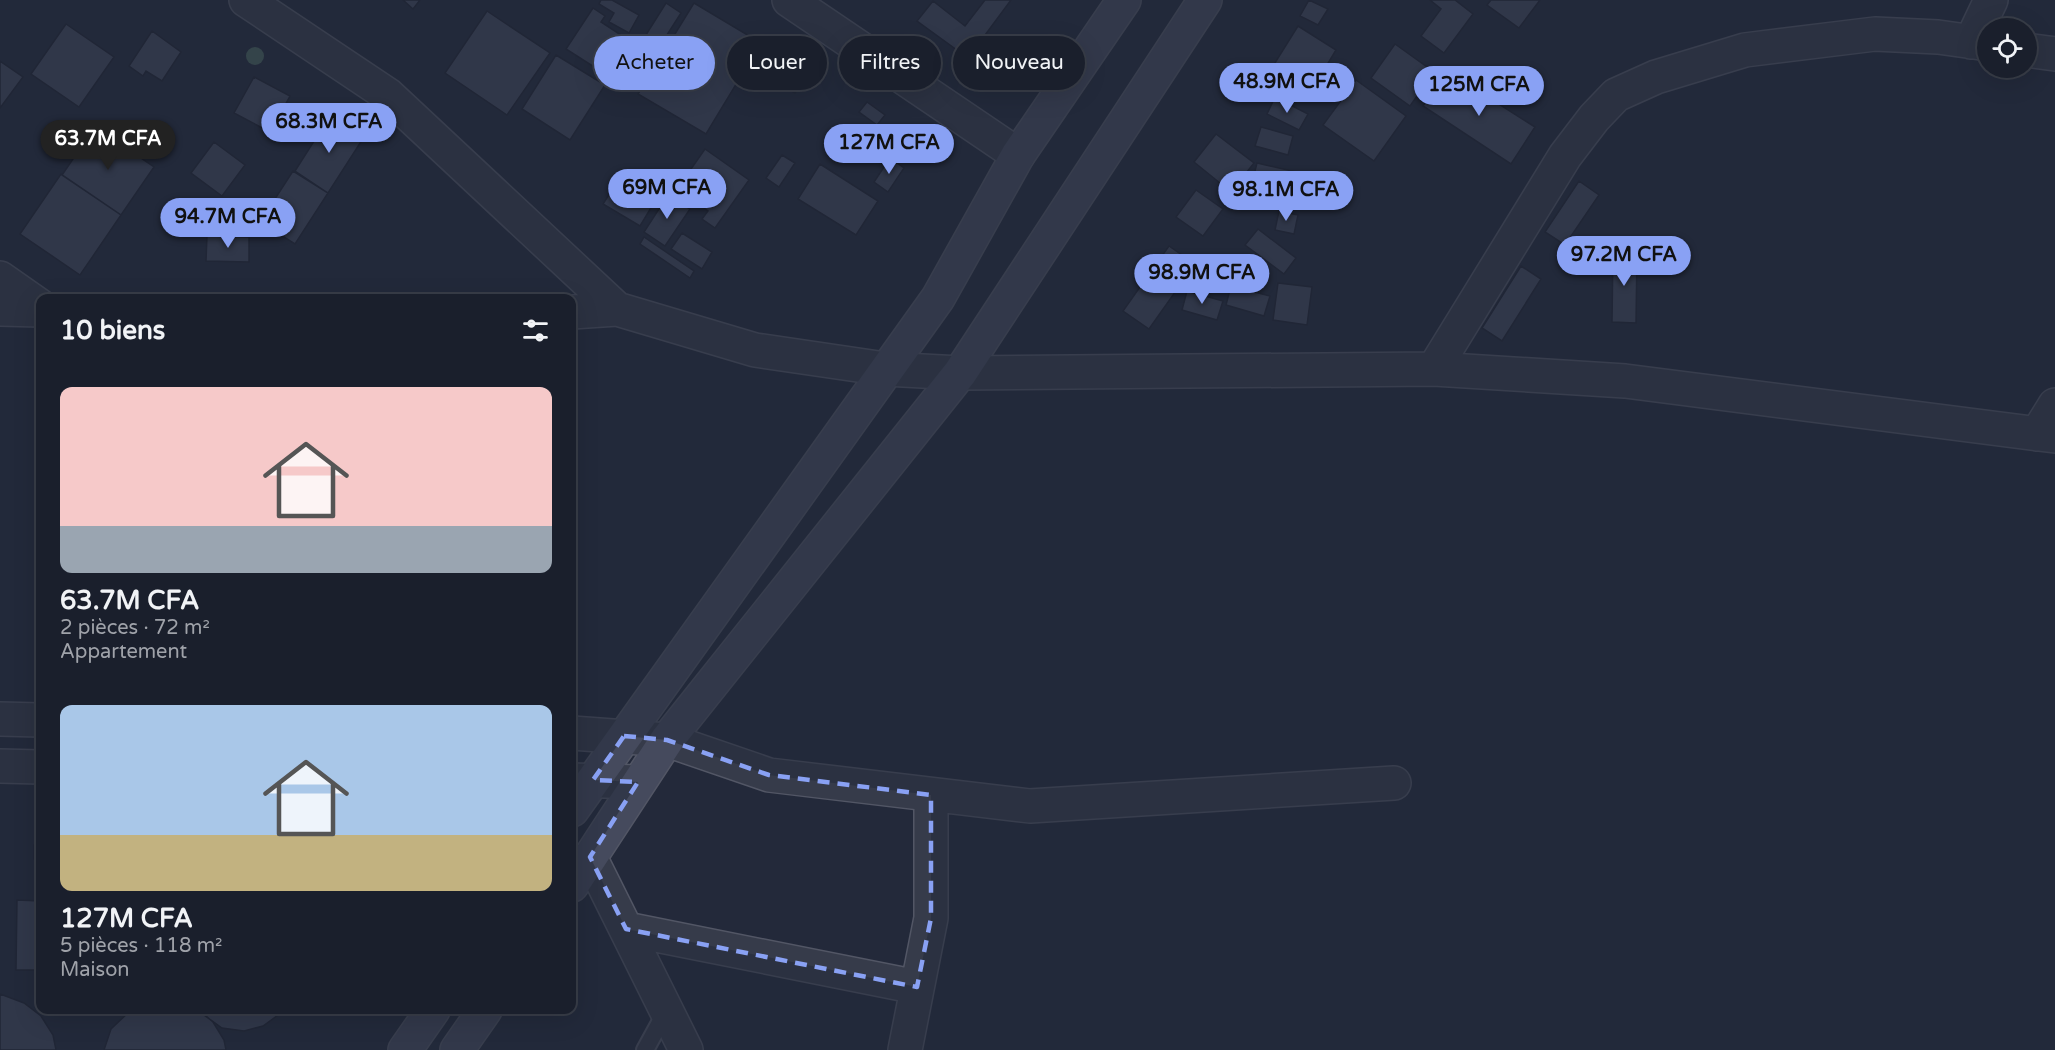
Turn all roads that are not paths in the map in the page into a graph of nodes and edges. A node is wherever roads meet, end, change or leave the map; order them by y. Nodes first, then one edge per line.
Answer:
1 (246, 0) edge
2 (789, 0) edge
3 (1124, 0) edge
4 (1206, 0) edge
5 (1991, 0) edge
6 (1986, 18) edge
7 (1977, 43) edge
8 (2037, 52) edge
9 (2055, 54) edge
10 (1018, 155) junction
11 (0, 278) edge
12 (36, 305) edge
13 (36, 308) edge
14 (0, 309) edge
15 (617, 309) junction
16 (576, 312) edge
17 (885, 369) junction
18 (1434, 369) junction
19 (960, 373) junction
20 (2055, 405) edge
21 (2046, 435) edge
22 (0, 719) edge
23 (36, 720) edge
24 (576, 733) edge
25 (624, 736) junction
26 (667, 740) junction
27 (0, 766) edge
28 (36, 767) edge
29 (582, 780) edge
30 (638, 782) junction
31 (1394, 783) dead end
32 (932, 795) junction
33 (576, 798) edge
34 (590, 857) junction
35 (576, 879) edge
36 (626, 929) junction
37 (917, 987) junction
38 (667, 1010) junction
39 (430, 1014) edge
40 (482, 1014) edge
41 (405, 1050) edge
42 (457, 1050) edge
43 (645, 1050) edge
44 (686, 1050) edge
45 (905, 1050) edge

1 - 15 street
2 - 10 street
3 - 10 main road
4 - 19 main road
5 - 6 street
7 - 18 street
8 - 9 street
10 - 17 main road
11 - 12 street
13 - 14 street
15 - 16 street
15 - 17 street
17 - 19 street
17 - 25 main road
18 - 19 street
18 - 21 street
19 - 26 main road
20 - 21 street
22 - 23 street
24 - 25 street
25 - 26 street
25 - 29 main road
26 - 30 main road
26 - 32 street
27 - 28 street
29 - 30 street
29 - 33 main road
30 - 34 main road
31 - 32 street
32 - 37 street
34 - 35 main road
34 - 36 street
36 - 37 street
36 - 38 street
37 - 45 street
38 - 43 lane
38 - 44 street
39 - 41 main road
40 - 42 main road

